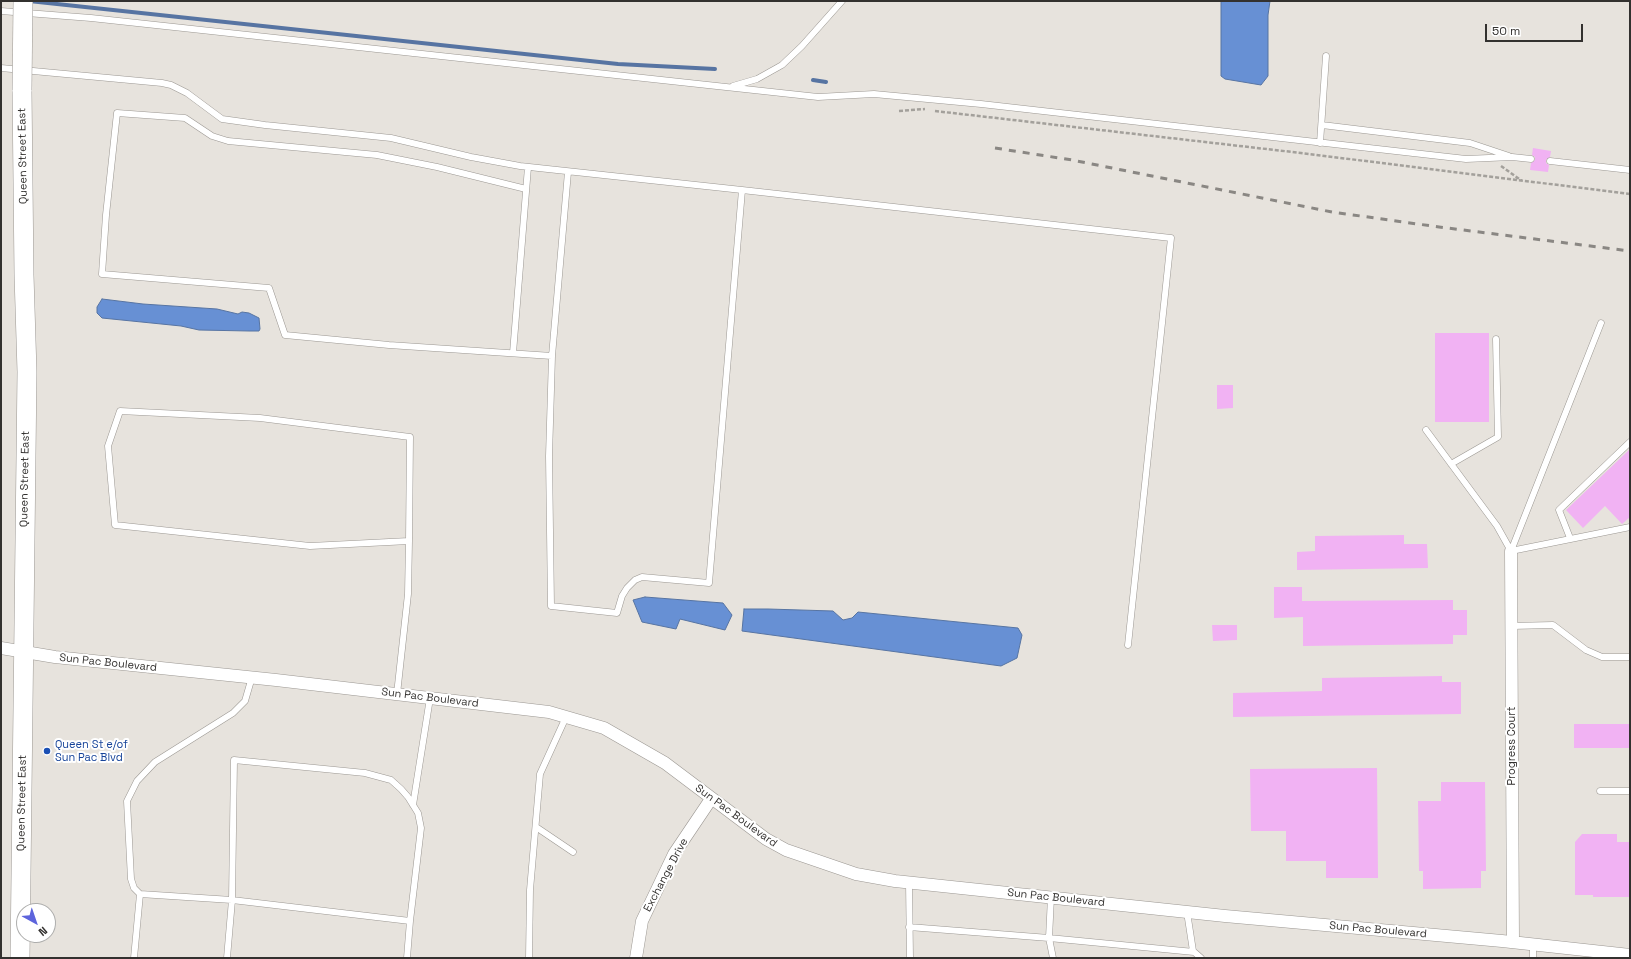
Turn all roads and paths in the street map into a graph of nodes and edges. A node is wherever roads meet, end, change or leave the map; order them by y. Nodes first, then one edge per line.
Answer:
1 (23, 1) edge
2 (842, 1) edge
3 (1, 11) edge
4 (1326, 56) dead end
5 (1, 68) edge
6 (730, 87) junction
7 (899, 111) dead end
8 (1322, 125) junction
9 (1320, 143) junction
10 (1512, 157) junction
11 (1489, 158) junction
12 (1532, 159) dead end
13 (1550, 161) dead end
14 (528, 167) junction
15 (1630, 170) edge
16 (568, 172) junction
17 (1523, 181) junction
18 (526, 189) junction
19 (742, 190) junction
20 (1630, 194) edge
21 (1601, 323) dead end
22 (1496, 339) dead end
23 (513, 353) junction
24 (552, 356) junction
25 (1426, 430) dead end
26 (1630, 442) edge
27 (1451, 464) junction
28 (1630, 527) edge
29 (1570, 538) junction
30 (409, 541) junction
31 (1510, 551) junction
32 (1511, 626) junction
33 (1128, 645) dead end
34 (1, 648) edge
35 (23, 652) junction
36 (1630, 657) edge
37 (252, 677) junction
38 (397, 694) junction
39 (430, 698) junction
40 (566, 717) junction
41 (1600, 791) dead end
42 (1630, 791) edge
43 (711, 799) junction
44 (413, 804) junction
45 (536, 827) junction
46 (573, 852) dead end
47 (909, 882) junction
48 (140, 894) junction
49 (1052, 897) junction
50 (232, 900) junction
51 (1187, 912) junction
52 (410, 921) junction
53 (909, 927) junction
54 (1050, 938) junction
55 (1513, 942) junction
56 (1533, 944) junction
57 (1194, 952) junction
58 (1630, 954) edge
59 (1608, 955) edge
60 (20, 958) edge
61 (134, 958) edge
62 (227, 958) edge
63 (407, 958) edge
64 (529, 958) edge
65 (636, 958) edge
66 (910, 958) edge
67 (1053, 958) edge
68 (1201, 958) edge
69 (1533, 958) edge

1 - 35 main road, Queen Street East, bridge
2 - 6 lane
3 - 6 lane
4 - 8 lane
5 - 14 lane
6 - 9 lane
7 - 17 path
8 - 9 lane
8 - 10 lane
9 - 11 lane
10 - 11 lane
10 - 12 lane
11 - 17 path
13 - 15 lane
14 - 16 lane
14 - 18 lane
16 - 19 lane
16 - 24 lane
17 - 20 path
18 - 23 lane
18 - 23 lane
19 - 24 lane
19 - 33 lane
21 - 31 lane
22 - 27 lane
23 - 24 lane
25 - 27 lane
26 - 29 lane
27 - 31 lane
28 - 29 lane
29 - 31 lane
30 - 30 lane
30 - 38 lane
31 - 32 street, Progress Court
32 - 36 lane
32 - 55 street, Progress Court
34 - 35 street, Sun Pac Boulevard
35 - 37 street, Sun Pac Boulevard
35 - 60 main road, Queen Street East
37 - 38 street, Sun Pac Boulevard
37 - 48 lane
38 - 39 street, Sun Pac Boulevard
39 - 40 street, Sun Pac Boulevard
39 - 44 lane
40 - 43 street, Sun Pac Boulevard
40 - 45 lane
41 - 42 lane
43 - 47 street, Sun Pac Boulevard
43 - 65 street, Exchange Drive
44 - 50 lane
44 - 52 lane
45 - 46 lane
45 - 64 lane
47 - 49 street, Sun Pac Boulevard
47 - 53 lane
48 - 50 lane
48 - 61 lane
49 - 51 street, Sun Pac Boulevard
49 - 54 lane
50 - 52 lane
50 - 62 lane
51 - 55 street, Sun Pac Boulevard
51 - 57 lane
52 - 63 lane
53 - 54 lane
53 - 66 lane
54 - 57 lane
54 - 67 lane
55 - 56 street, Sun Pac Boulevard
56 - 59 street, Sun Pac Boulevard
56 - 69 lane
57 - 68 lane
58 - 59 street, Sun Pac Boulevard

